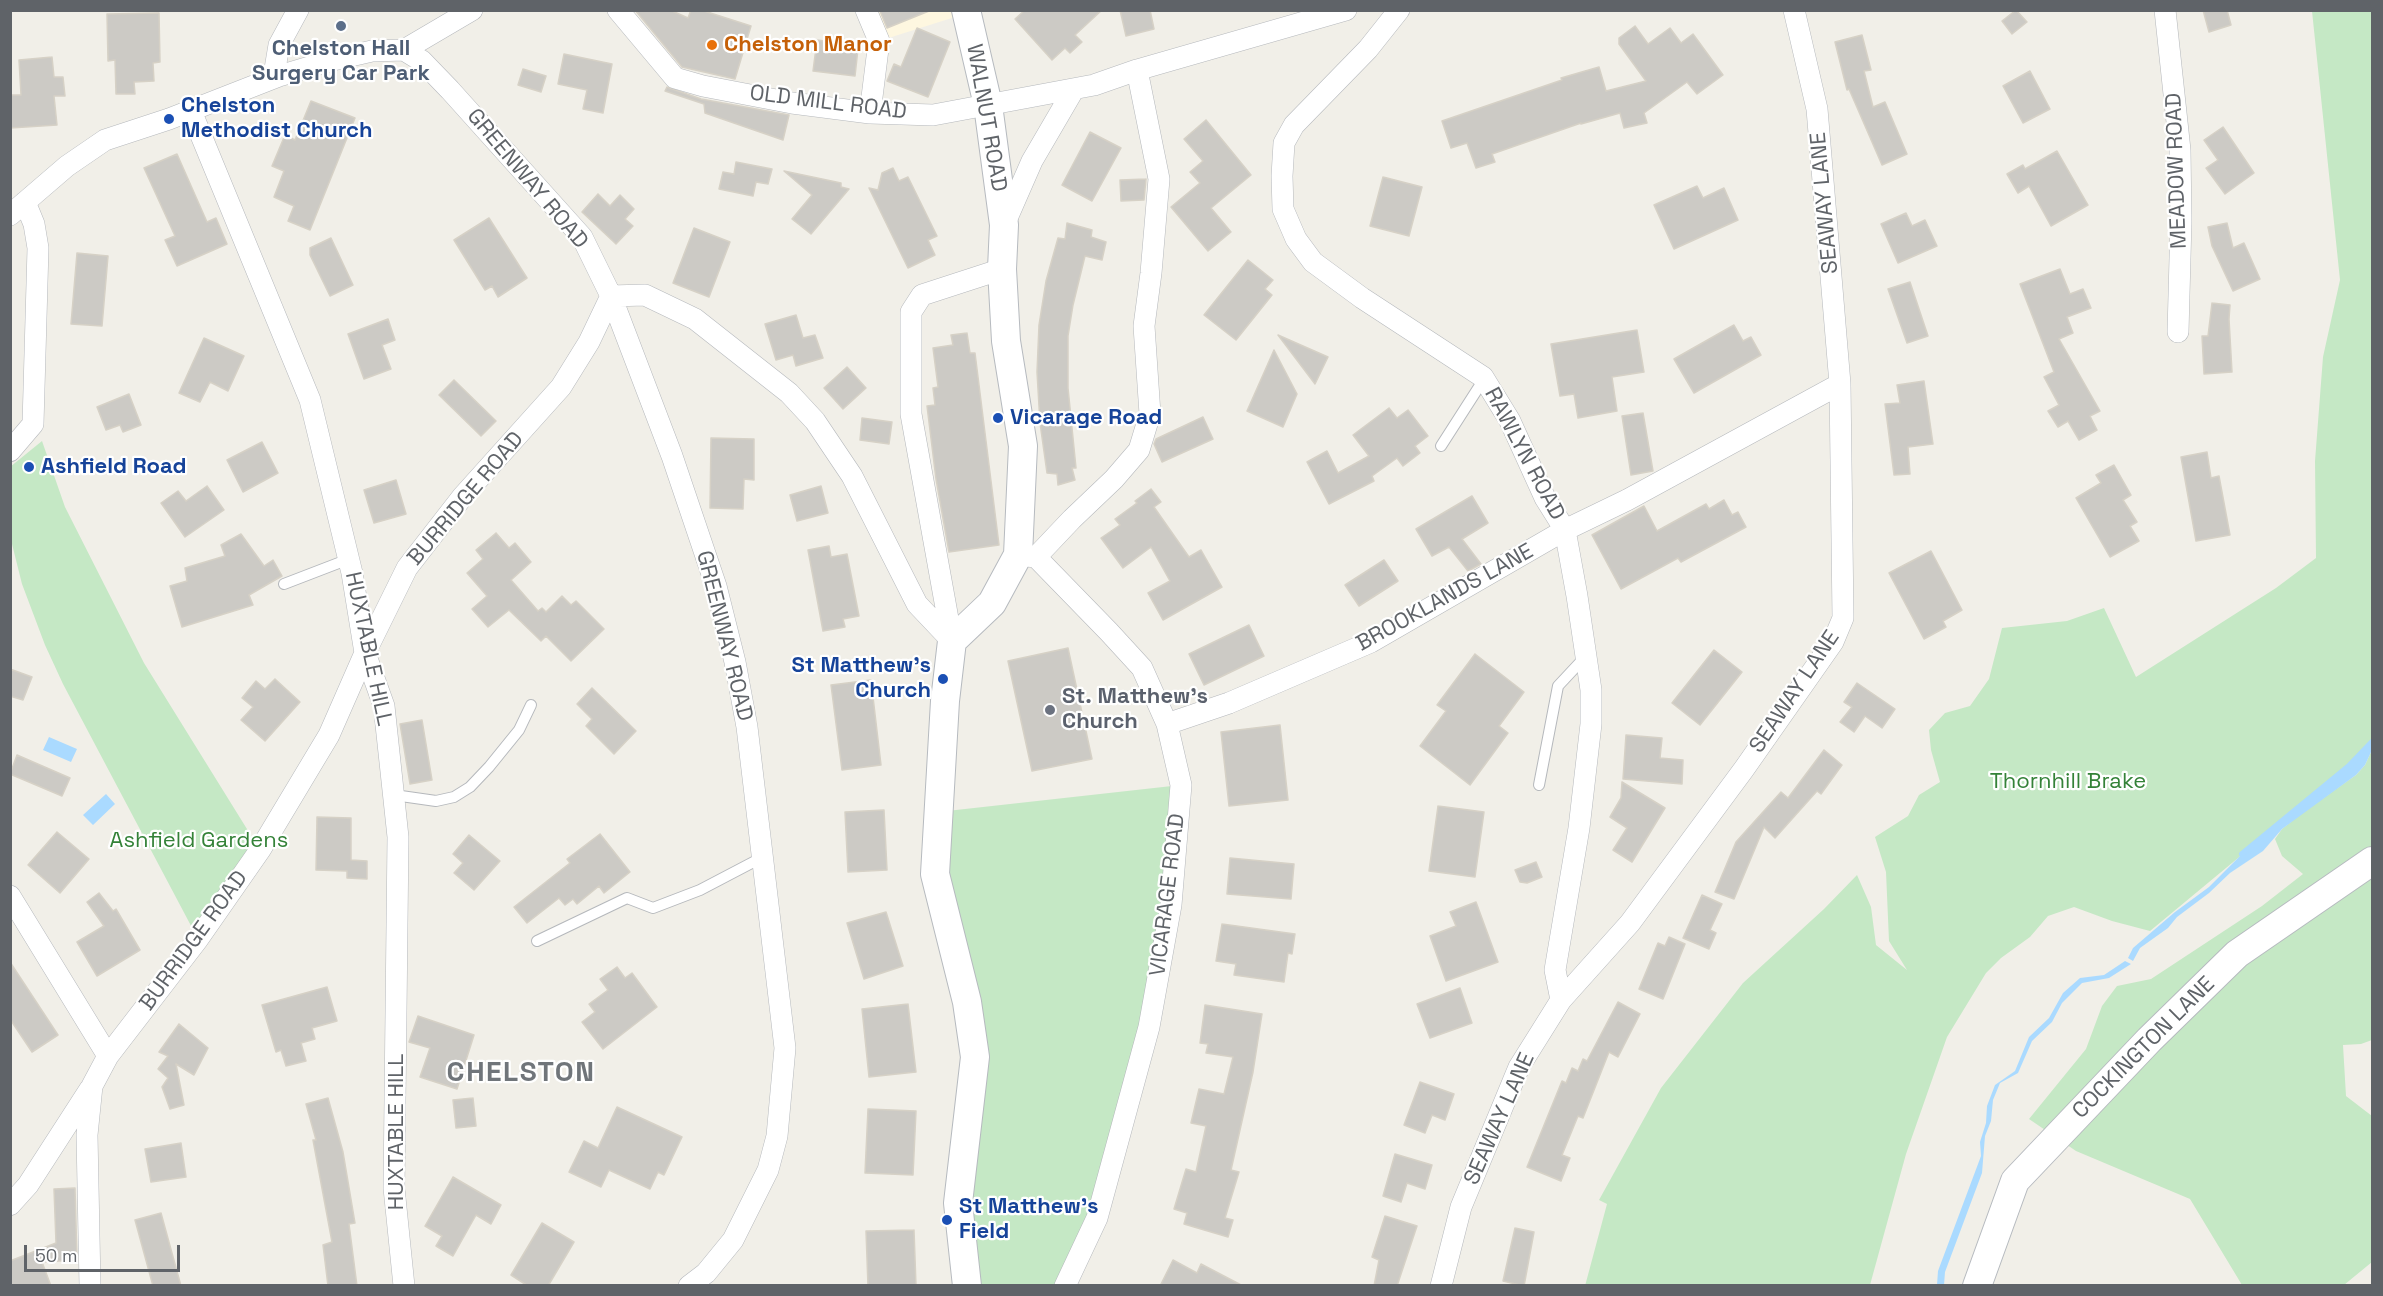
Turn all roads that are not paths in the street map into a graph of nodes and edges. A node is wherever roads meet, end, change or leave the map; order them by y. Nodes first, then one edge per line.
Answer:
1 (298, 10) edge
2 (472, 10) edge
3 (618, 10) edge
4 (866, 10) edge
5 (966, 10) edge
6 (1346, 10) edge
7 (1399, 10) edge
8 (1794, 10) edge
9 (2165, 10) edge
10 (404, 50) junction
11 (1137, 70) junction
12 (279, 76) junction
13 (1074, 89) junction
14 (988, 105) junction
15 (191, 111) junction
16 (870, 113) junction
17 (18, 208) edge
18 (1004, 225) junction
19 (1002, 269) junction
20 (611, 296) junction
21 (2178, 332) dead end
22 (1484, 380) junction
23 (1840, 384) junction
24 (1441, 446) dead end
25 (10, 451) edge
26 (1565, 530) junction
27 (1027, 556) junction
28 (349, 559) junction
29 (284, 584) dead end
30 (952, 641) junction
31 (365, 653) junction
32 (1586, 656) junction
33 (531, 705) dead end
34 (1167, 724) junction
35 (1539, 785) dead end
36 (394, 795) junction
37 (763, 857) junction
38 (2373, 861) edge
39 (10, 896) edge
40 (537, 941) dead end
41 (1561, 1000) junction
42 (108, 1056) junction
43 (92, 1086) junction
44 (10, 1204) edge
45 (90, 1286) edge
46 (404, 1286) edge
47 (689, 1286) edge
48 (967, 1286) edge
49 (1065, 1286) edge
50 (1441, 1286) edge
51 (1977, 1286) edge

1 - 12 street
2 - 10 street
3 - 16 street, OLD MILL ROAD
4 - 16 street
5 - 14 street, WALNUT ROAD
6 - 11 street, OLD MILL ROAD
7 - 22 street, RAWLYN ROAD
8 - 23 street, SEAWAY LANE
9 - 21 street, MEADOW ROAD
10 - 12 street
10 - 20 street, GREENWAY ROAD
11 - 13 street, OLD MILL ROAD
11 - 27 street
12 - 15 street
13 - 14 street, OLD MILL ROAD
13 - 18 street, WALNUT ROAD
14 - 16 street, OLD MILL ROAD
14 - 18 street, WALNUT ROAD
15 - 17 street
15 - 28 street, HUXTABLE HILL
17 - 25 street
18 - 19 street, WALNUT ROAD
19 - 27 street, WALNUT ROAD
19 - 30 street
20 - 30 street
20 - 31 street, BURRIDGE ROAD
20 - 37 street, GREENWAY ROAD
22 - 24 lane
22 - 26 street, RAWLYN ROAD
23 - 26 street, BROOKLANDS LANE
23 - 41 street, SEAWAY LANE
26 - 32 street, RAWLYN ROAD
26 - 34 street, BROOKLANDS LANE
27 - 30 street, WALNUT ROAD
27 - 34 street, VICARAGE ROAD
28 - 29 lane
28 - 31 street, HUXTABLE HILL
30 - 48 street
31 - 36 street, HUXTABLE HILL
31 - 42 street, BURRIDGE ROAD
32 - 35 lane
32 - 41 street, RAWLYN ROAD
33 - 36 lane
34 - 49 street, VICARAGE ROAD
36 - 46 street, HUXTABLE HILL
37 - 40 lane
37 - 47 street, GREENWAY ROAD
38 - 51 street, COCKINGTON LANE
39 - 42 street
41 - 50 street, SEAWAY LANE
42 - 43 street, BURRIDGE ROAD
43 - 44 street
43 - 45 street, BURRIDGE ROAD

